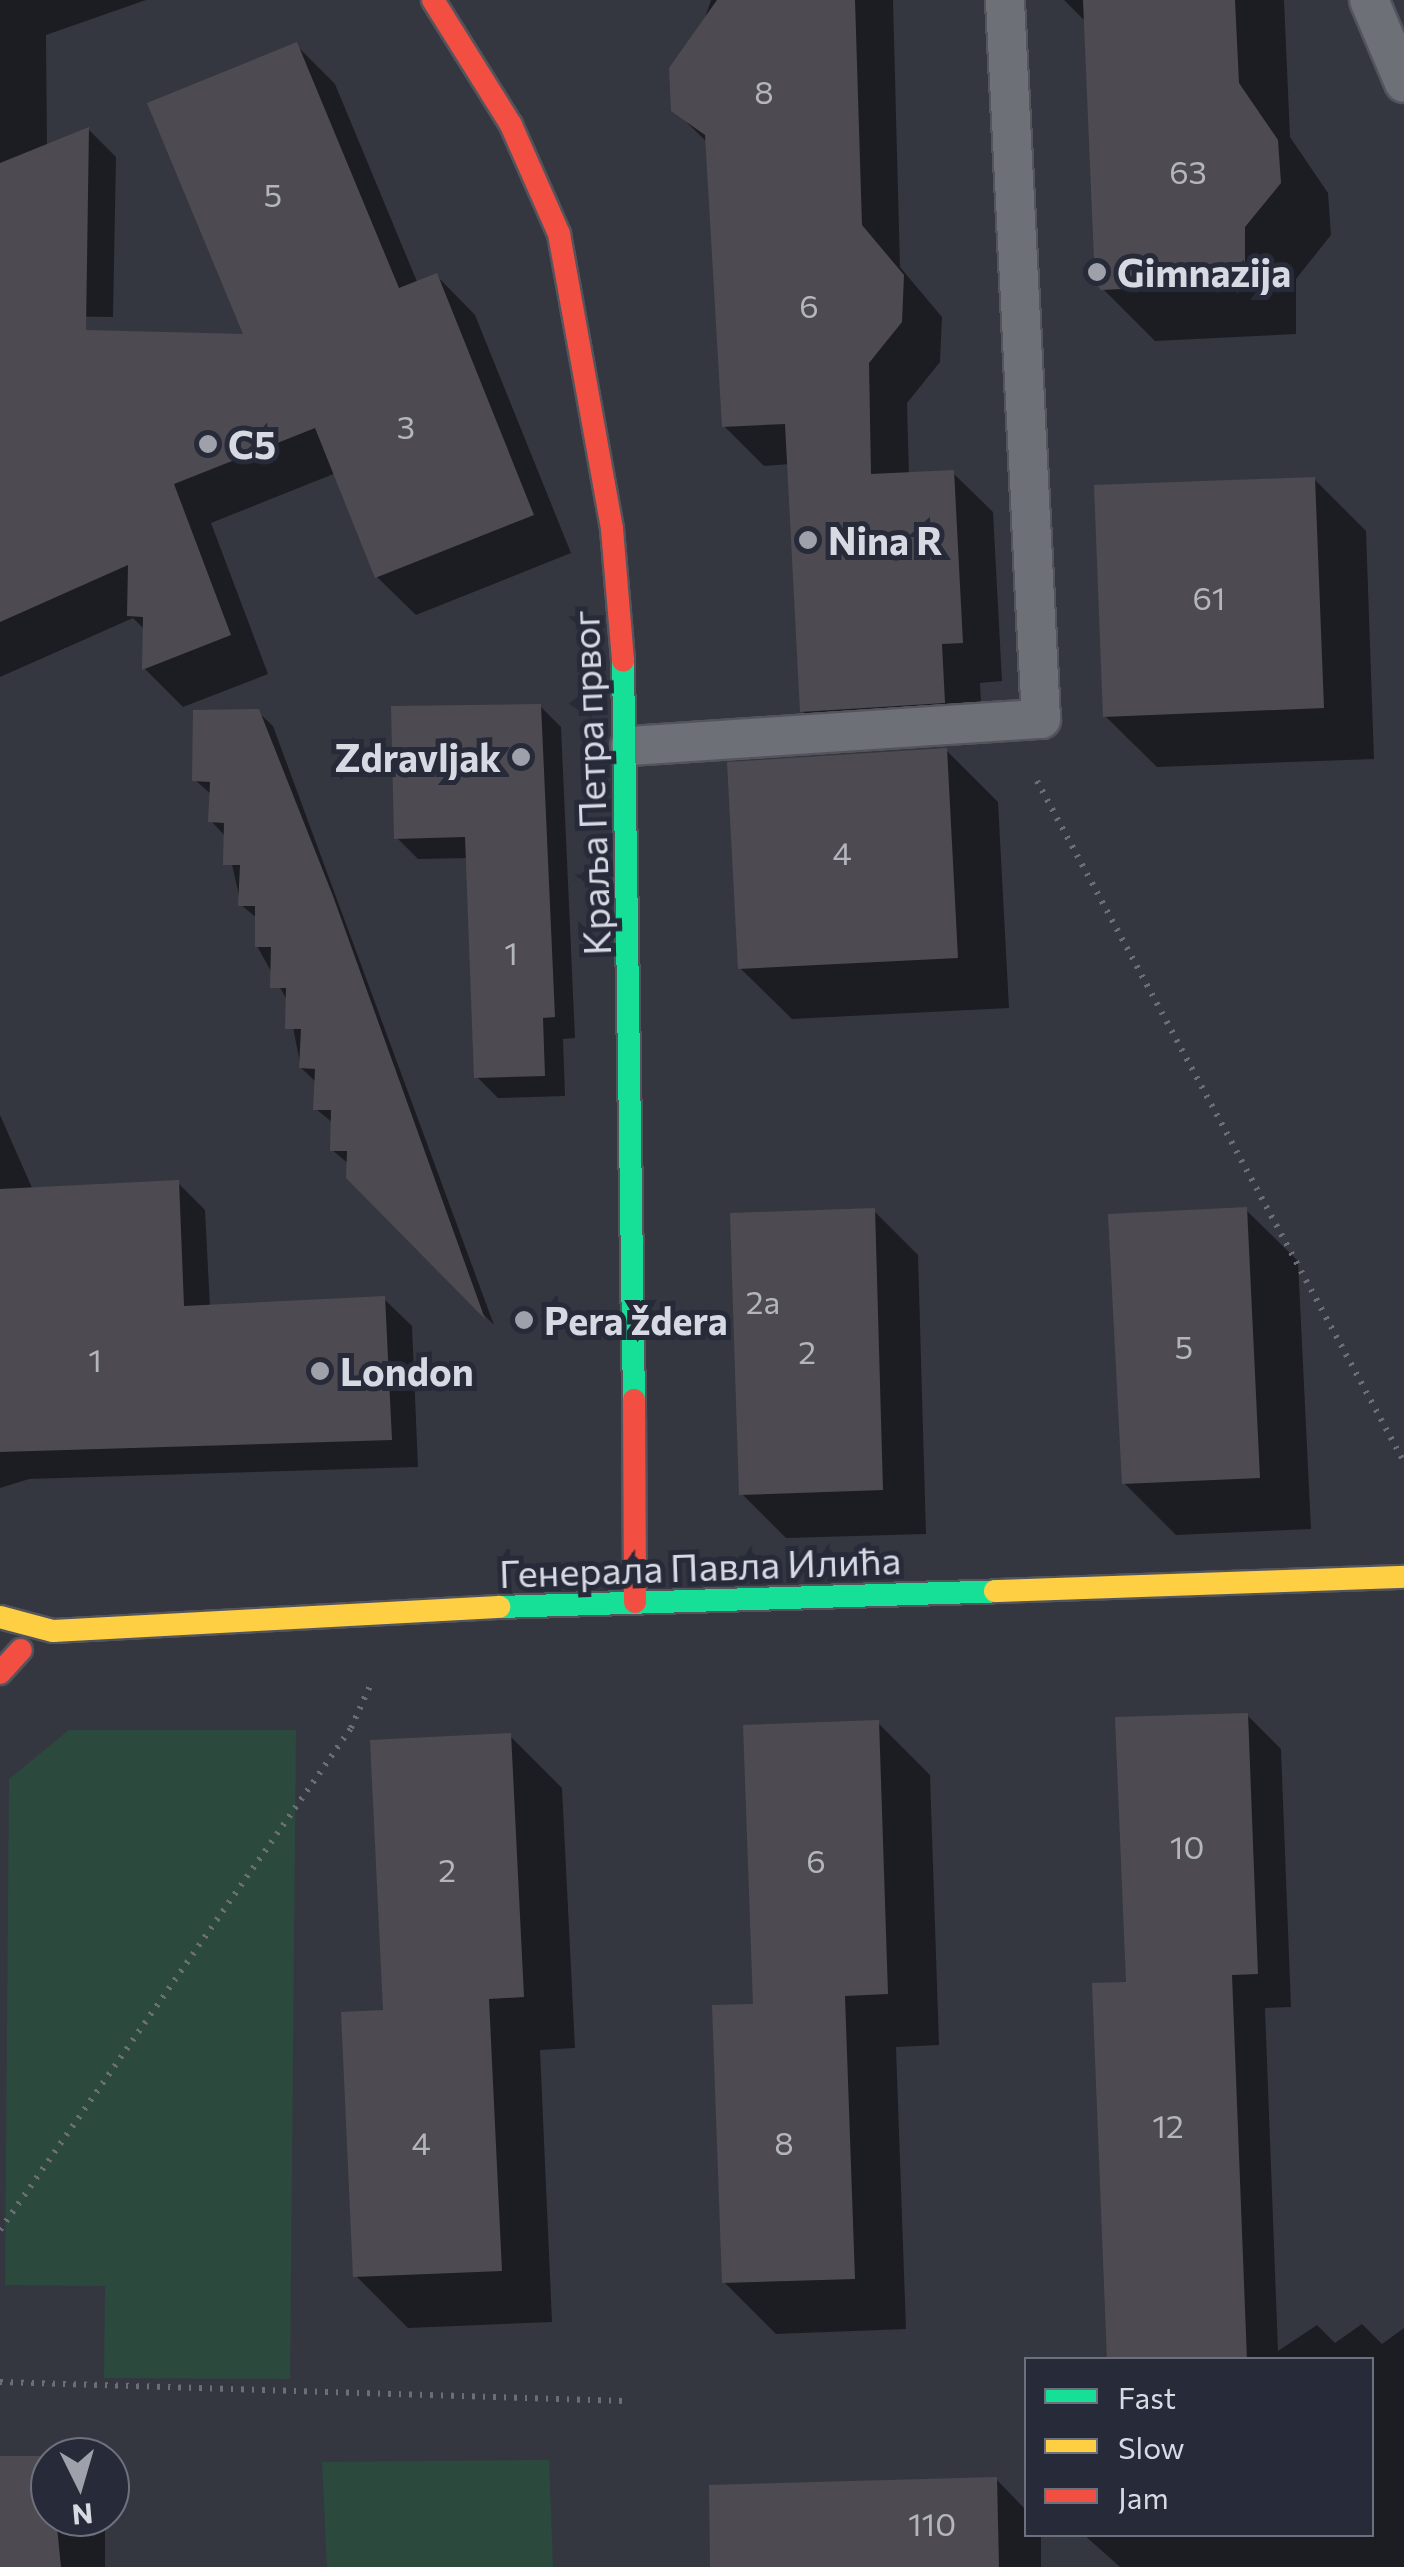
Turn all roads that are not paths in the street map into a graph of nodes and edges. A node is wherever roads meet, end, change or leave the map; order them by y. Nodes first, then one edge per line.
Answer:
1 (432, 0) edge
2 (1005, 0) edge
3 (1369, 0) edge
4 (1404, 83) edge
5 (630, 746) junction
6 (1404, 1577) edge
7 (635, 1602) junction
8 (0, 1617) edge
9 (21, 1650) dead end
10 (0, 1674) edge

1 - 5 street, Краља Петра првог
2 - 5 lane
3 - 4 lane
5 - 7 street, Краља Петра првог
6 - 7 street, Генерала Павла Илића
7 - 8 street, Генерала Павла Илића
9 - 10 street

